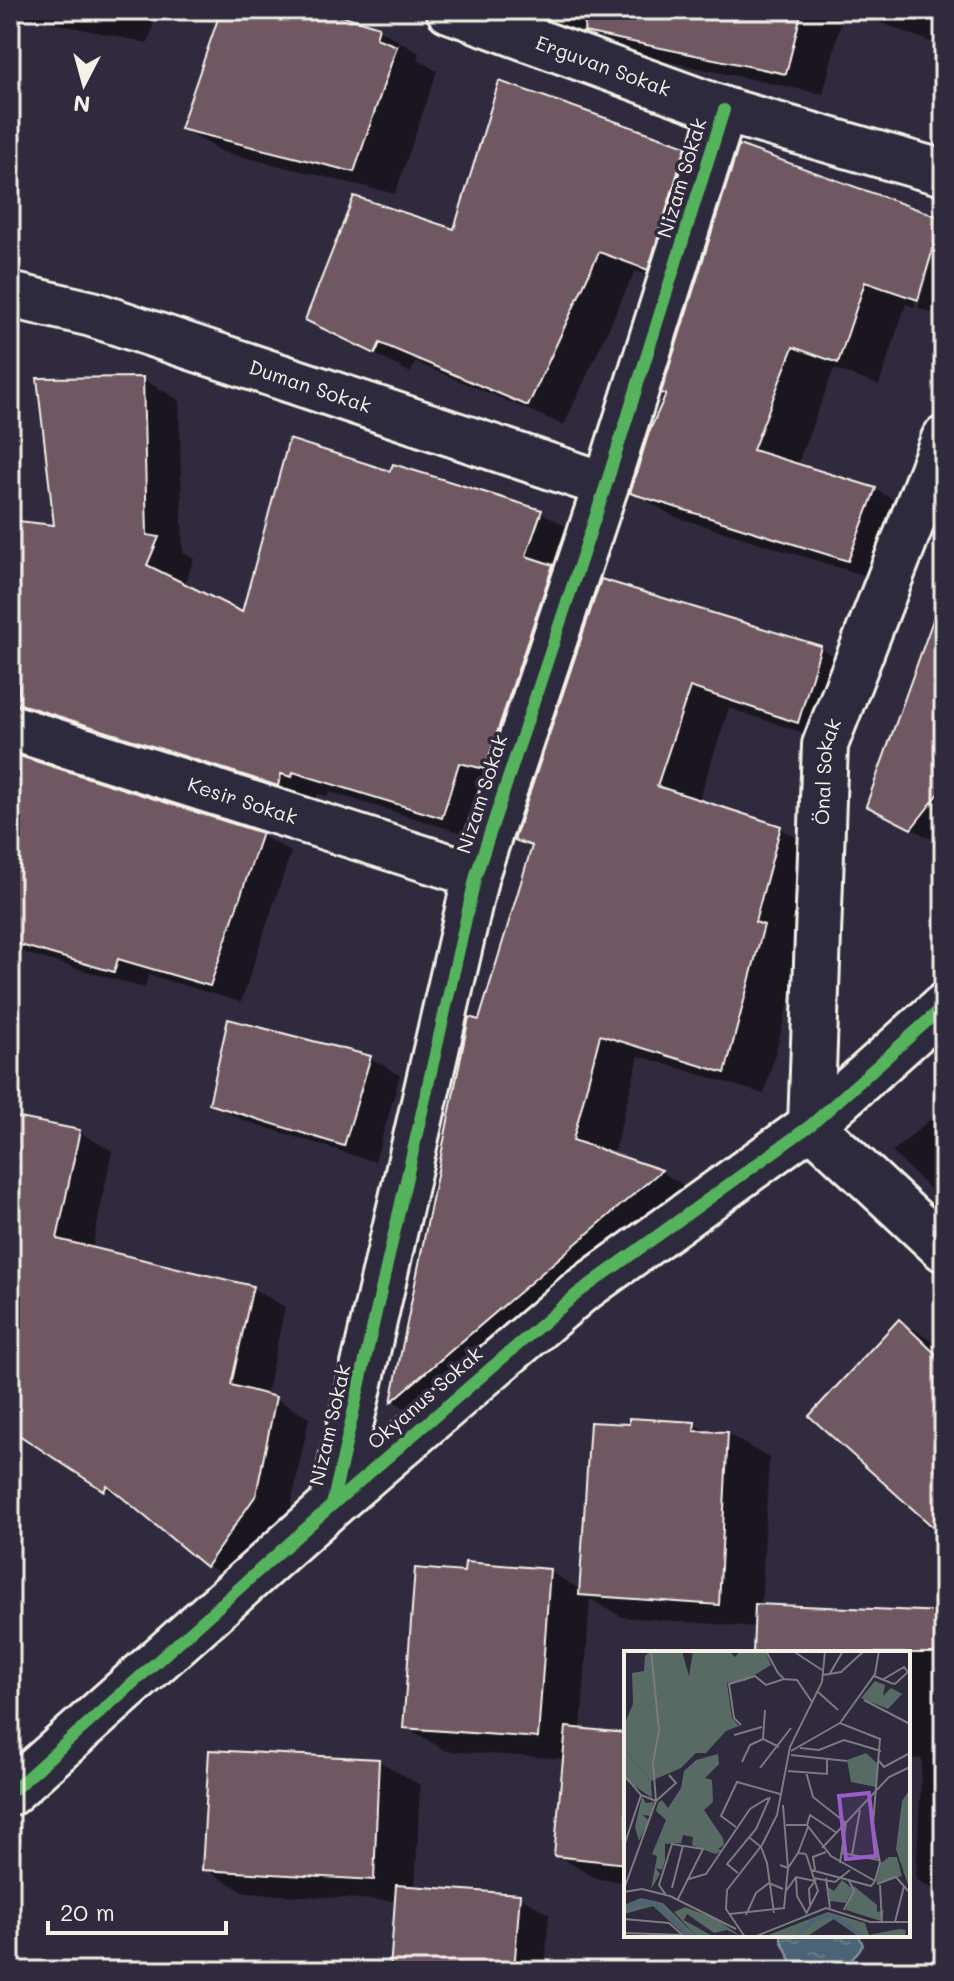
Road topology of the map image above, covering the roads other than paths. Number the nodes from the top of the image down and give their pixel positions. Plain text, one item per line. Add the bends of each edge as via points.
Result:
1 (449, 10) edge
2 (724, 110) junction
3 (944, 173) edge
4 (10, 295) edge
5 (944, 439) edge
6 (606, 485) junction
7 (10, 727) edge
8 (476, 875) junction
9 (944, 1006) edge
10 (811, 1125) junction
11 (944, 1249) edge
12 (332, 1505) junction
13 (29, 1758) edge
14 (10, 1793) edge

1 - 2 street, Erguvan Sokak
2 - 3 street, Erguvan Sokak
2 - 6 street, Nizam Sokak
4 - 6 street, Duman Sokak via 92,314
5 - 10 street, Önal Sokak via 825,745
6 - 8 street, Nizam Sokak
7 - 8 street, Kesir Sokak
8 - 12 street, Nizam Sokak
9 - 10 street, Okyanus Sokak
10 - 11 street
10 - 12 street, Okyanus Sokak via 578,1293
12 - 13 street, Okyanus Sokak
13 - 14 street, Okyanus Sokak

